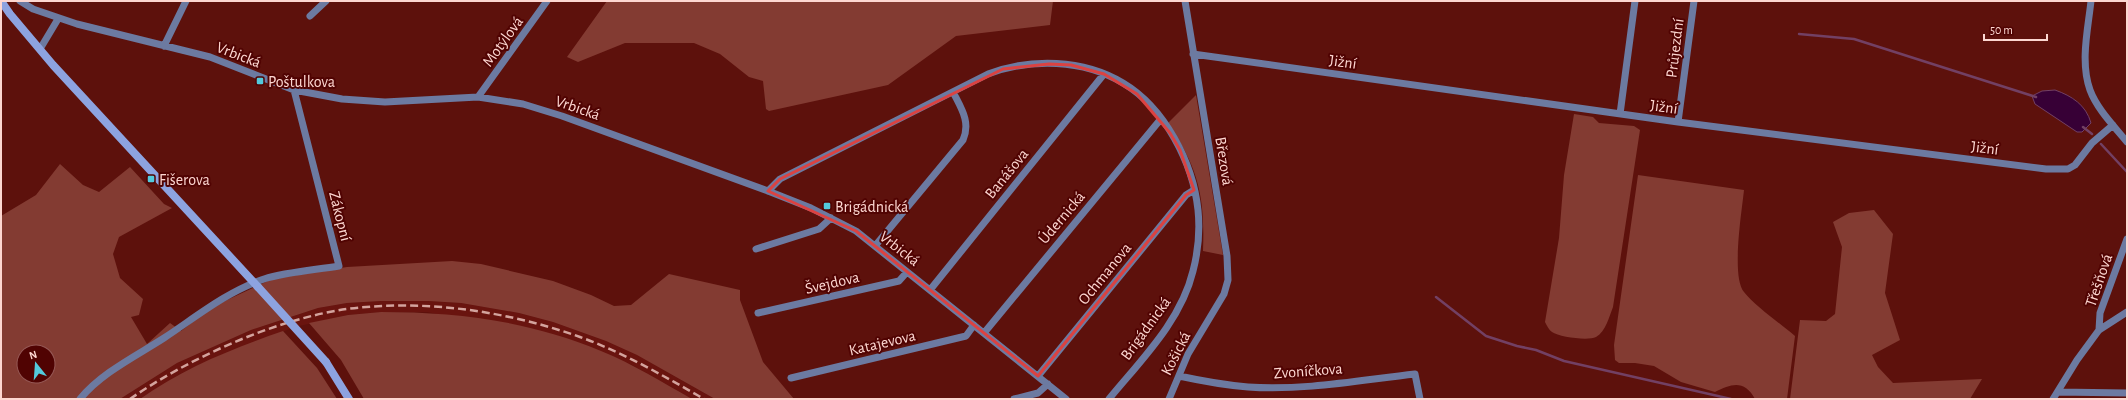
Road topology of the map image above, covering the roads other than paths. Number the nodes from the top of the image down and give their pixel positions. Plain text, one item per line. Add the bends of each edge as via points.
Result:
1 (1, 1) edge
2 (20, 1) edge
3 (186, 1) edge
4 (326, 1) edge
5 (547, 1) edge
6 (1185, 1) edge
7 (1635, 1) edge
8 (1694, 1) edge
9 (2091, 1) edge
10 (310, 16) dead end
11 (58, 18) junction
12 (164, 46) junction
13 (40, 49) junction
14 (1193, 54) junction
15 (1104, 74) junction
16 (294, 90) junction
17 (953, 92) junction
18 (478, 97) junction
19 (1620, 114) junction
20 (1160, 120) junction
21 (1678, 122) junction
22 (2113, 125) junction
23 (2127, 142) edge
24 (1194, 190) junction
25 (768, 191) junction
26 (830, 218) junction
27 (2127, 239) edge
28 (875, 246) junction
29 (756, 249) dead end
30 (908, 272) junction
31 (257, 285) junction
32 (930, 290) junction
33 (2127, 312) edge
34 (758, 313) dead end
35 (1208, 320) joint
36 (974, 325) junction
37 (2099, 330) junction
38 (984, 333) junction
39 (1038, 376) junction
40 (1179, 376) junction
41 (791, 378) dead end
42 (1048, 384) junction
43 (2058, 392) junction
44 (2127, 393) edge
45 (80, 399) edge
46 (349, 399) edge
47 (1014, 399) edge
48 (1066, 399) edge
49 (1109, 399) edge
50 (1169, 399) edge
51 (1420, 399) edge
52 (2053, 399) edge

1 - 13 street
2 - 11 street, Vrbická
3 - 12 street
4 - 10 street
5 - 18 street, Motýlová
6 - 14 street, Březová
7 - 19 street
8 - 21 street, Průjezdní
9 - 22 street via 2085,57 2086,73 2097,104
11 - 12 street, Vrbická
11 - 13 street
12 - 16 street, Vrbická via 210,57
13 - 31 street
14 - 19 street, Jižní
14 - 35 street, Březová via 1227,256 1228,280 1224,294
15 - 17 street, Brigádnická via 1071,65 1024,66 988,74
15 - 20 street, Brigádnická via 1123,83 1137,94
15 - 32 street, Banášova
16 - 18 street, Vrbická via 342,99 385,102
16 - 31 street, Zákopní via 339,266 271,277
17 - 25 street, Brigádnická via 780,179
17 - 28 street via 966,122 963,140
18 - 25 street, Vrbická via 523,104 562,116
19 - 21 street, Jižní
20 - 24 street, Brigádnická via 1180,150
20 - 38 street, Údernická
21 - 22 street, Jižní via 2046,169 2068,169 2075,165 2092,142
22 - 23 street
24 - 39 street, Ochmanova via 1186,195
24 - 49 street, Brigádnická via 1199,230 1188,288 1179,309 1164,332
25 - 26 street, Vrbická
26 - 28 street, Vrbická via 856,231
26 - 29 street via 820,229
27 - 37 street, Třešňová via 2100,313
28 - 30 street, Vrbická
30 - 32 street, Vrbická
30 - 34 street, Švejdova via 899,281
31 - 45 street via 213,304 108,374 88,389
31 - 46 street, bridge via 326,362
32 - 36 street, Vrbická
33 - 37 street
35 - 40 street, Košická via 1188,354
36 - 38 street, Vrbická
36 - 41 street, Katajevova via 966,336
37 - 43 street
38 - 39 street, Vrbická
39 - 42 street, Vrbická
40 - 50 street, Košická
40 - 51 street, Zvoníčkova via 1214,384 1279,387 1415,374
42 - 47 street via 1038,393
42 - 48 street, Vrbická
43 - 44 street
43 - 52 street

